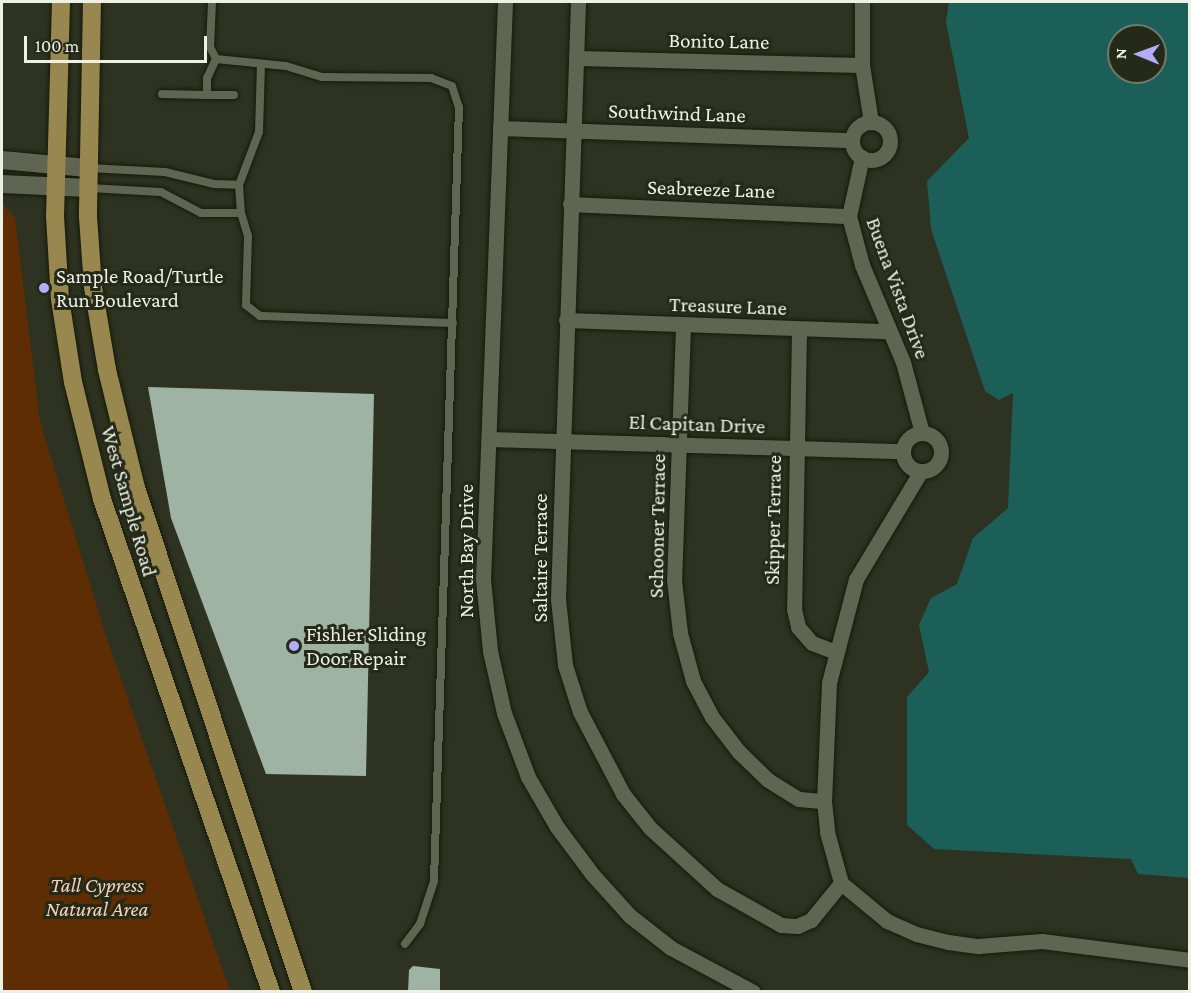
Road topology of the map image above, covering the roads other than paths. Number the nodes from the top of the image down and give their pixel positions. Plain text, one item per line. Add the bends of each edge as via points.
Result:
1 (61, 2) edge
2 (92, 2) edge
3 (212, 2) edge
4 (505, 2) edge
5 (578, 2) edge
6 (862, 2) edge
7 (576, 58) junction
8 (216, 59) junction
9 (261, 64) junction
10 (862, 65) junction
11 (162, 94) dead end
12 (207, 95) junction
13 (234, 95) dead end
14 (872, 122) junction
15 (500, 128) junction
16 (573, 130) junction
17 (852, 140) junction
18 (862, 157) junction
19 (2, 160) edge
20 (55, 164) junction
21 (87, 168) junction
22 (2, 184) edge
23 (239, 185) junction
24 (55, 186) junction
25 (88, 188) junction
26 (570, 204) junction
27 (241, 213) junction
28 (849, 216) junction
29 (566, 320) junction
30 (453, 323) junction
31 (683, 326) junction
32 (799, 330) junction
33 (888, 331) junction
34 (922, 433) junction
35 (489, 439) junction
36 (562, 440) junction
37 (679, 443) junction
38 (796, 448) junction
39 (903, 451) junction
40 (921, 471) junction
41 (836, 652) junction
42 (824, 801) junction
43 (841, 883) junction
44 (405, 944) dead end
45 (1190, 960) edge
46 (271, 992) edge
47 (303, 992) edge
48 (753, 992) edge

1 - 20 main road, West Sample Road
2 - 21 main road, West Sample Road
3 - 8 lane via 210,47
4 - 15 street, North Bay Drive
5 - 7 street, Saltaire Terrace
6 - 10 street
7 - 10 street, Bonito Lane
7 - 16 street, Saltaire Terrace
8 - 9 lane
8 - 12 lane via 207,78
9 - 23 lane via 259,132
9 - 30 lane via 286,66 322,77 431,78 452,86 459,108
10 - 14 street
11 - 12 lane
12 - 13 lane
14 - 17 street via 856,129
14 - 18 street via 887,131 888,148 880,157
15 - 16 street, Southwind Lane
15 - 35 street, North Bay Drive
16 - 17 street, Southwind Lane
16 - 26 street, Saltaire Terrace
17 - 18 street
18 - 28 street, Buena Vista Drive
19 - 20 street
20 - 21 street
20 - 24 main road, West Sample Road
21 - 23 lane via 165,172 214,184
21 - 25 main road, West Sample Road
22 - 24 street
23 - 27 lane
24 - 25 street
24 - 46 main road, West Sample Road via 60,299 73,382 102,499
25 - 27 lane via 161,192 201,213
25 - 47 main road, West Sample Road via 93,287 107,370 136,488
26 - 28 street, Seabreeze Lane
26 - 29 street, Saltaire Terrace
27 - 30 lane via 248,236 246,305 251,312 260,316
28 - 33 street, Buena Vista Drive via 862,265
29 - 31 street, Treasure Lane
29 - 36 street, Saltaire Terrace
30 - 44 lane via 434,880 420,924
31 - 32 street, Treasure Lane
31 - 37 street, Schooner Terrace
32 - 33 street, Treasure Lane
32 - 38 street, Skipper Terrace
33 - 34 street, Buena Vista Drive via 903,362
34 - 39 street via 911,436
34 - 40 street via 938,441 941,453 932,468
35 - 36 street, El Capitan Drive
35 - 48 street, North Bay Drive via 483,579 490,651 504,713 528,777 564,836 630,916 671,948
36 - 37 street, El Capitan Drive
36 - 43 street, Saltaire Terrace via 558,599 565,665 584,721 623,794 681,860 717,889 782,925 797,926 811,920
37 - 38 street, El Capitan Drive
37 - 42 street, Schooner Terrace via 674,580 680,633 693,681 712,717 739,752 768,780 799,799
38 - 39 street, El Capitan Drive
38 - 41 street, Skipper Terrace via 794,609 798,627 812,643
39 - 40 street via 906,462
40 - 41 street via 856,579
41 - 42 street via 829,682
42 - 43 street via 827,832
43 - 45 street via 887,921 915,934 948,942 978,946 1042,940

